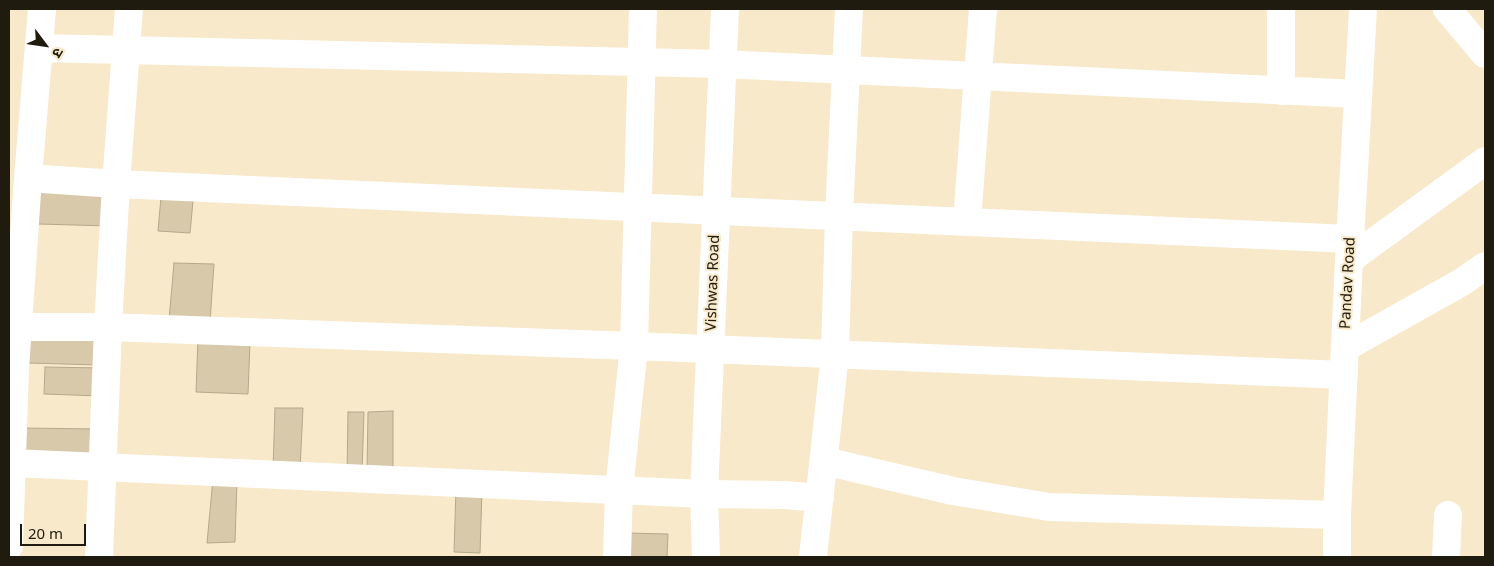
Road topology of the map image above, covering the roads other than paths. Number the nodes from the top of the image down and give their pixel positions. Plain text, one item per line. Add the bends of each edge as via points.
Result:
1 (42, 9) edge
2 (129, 9) edge
3 (643, 9) edge
4 (725, 9) edge
5 (849, 9) edge
6 (983, 9) edge
7 (1281, 9) edge
8 (1363, 9) edge
9 (1447, 9) edge
10 (39, 48) junction
11 (126, 50) junction
12 (1485, 54) edge
13 (643, 62) junction
14 (722, 64) junction
15 (847, 70) junction
16 (979, 76) junction
17 (1281, 91) junction
18 (1358, 94) junction
19 (1485, 161) edge
20 (28, 178) junction
21 (116, 184) junction
22 (638, 206) junction
23 (716, 210) junction
24 (839, 216) junction
25 (967, 221) junction
26 (1350, 249) junction
27 (1485, 266) edge
28 (18, 327) junction
29 (108, 327) junction
30 (634, 346) junction
31 (1346, 347) junction
32 (710, 349) junction
33 (835, 354) junction
34 (1344, 375) junction
35 (824, 461) junction
36 (12, 463) junction
37 (102, 466) junction
38 (619, 490) junction
39 (704, 494) junction
40 (820, 498) junction
41 (1337, 515) junction
42 (1448, 515) dead end
43 (9, 546) edge
44 (99, 557) edge
45 (618, 557) edge
46 (706, 557) edge
47 (813, 557) edge
48 (1337, 557) edge
49 (1446, 557) edge

1 - 10 street
2 - 11 street
3 - 13 street
4 - 14 street, Vishwas Road
5 - 15 street
6 - 16 street
7 - 17 street
8 - 18 street, Pandav Road
9 - 12 street
10 - 11 street
10 - 20 street
11 - 13 street
11 - 21 street
13 - 14 street
13 - 22 street
14 - 15 street
14 - 23 street, Vishwas Road
15 - 16 street
15 - 24 street
16 - 17 street
16 - 25 street
17 - 18 street
18 - 26 street, Pandav Road
19 - 26 street
20 - 21 street
20 - 28 street
21 - 22 street
21 - 29 street
22 - 23 street
22 - 30 street
23 - 24 street
23 - 32 street, Vishwas Road
24 - 25 street
24 - 33 street
25 - 26 street
26 - 31 street, Pandav Road
27 - 31 street
28 - 29 street
28 - 36 street
29 - 30 street
29 - 37 street
30 - 32 street
30 - 38 street
31 - 34 street, Pandav Road
32 - 33 street
32 - 39 street, Vishwas Road
33 - 34 street
33 - 35 street
34 - 41 street, Pandav Road
35 - 40 street
35 - 41 street via 953,492 1049,507
36 - 37 street
36 - 43 street
37 - 38 street
37 - 44 street
38 - 39 street
38 - 45 street
39 - 40 street
39 - 46 street, Vishwas Road
40 - 47 street
41 - 48 street, Pandav Road
42 - 49 street

